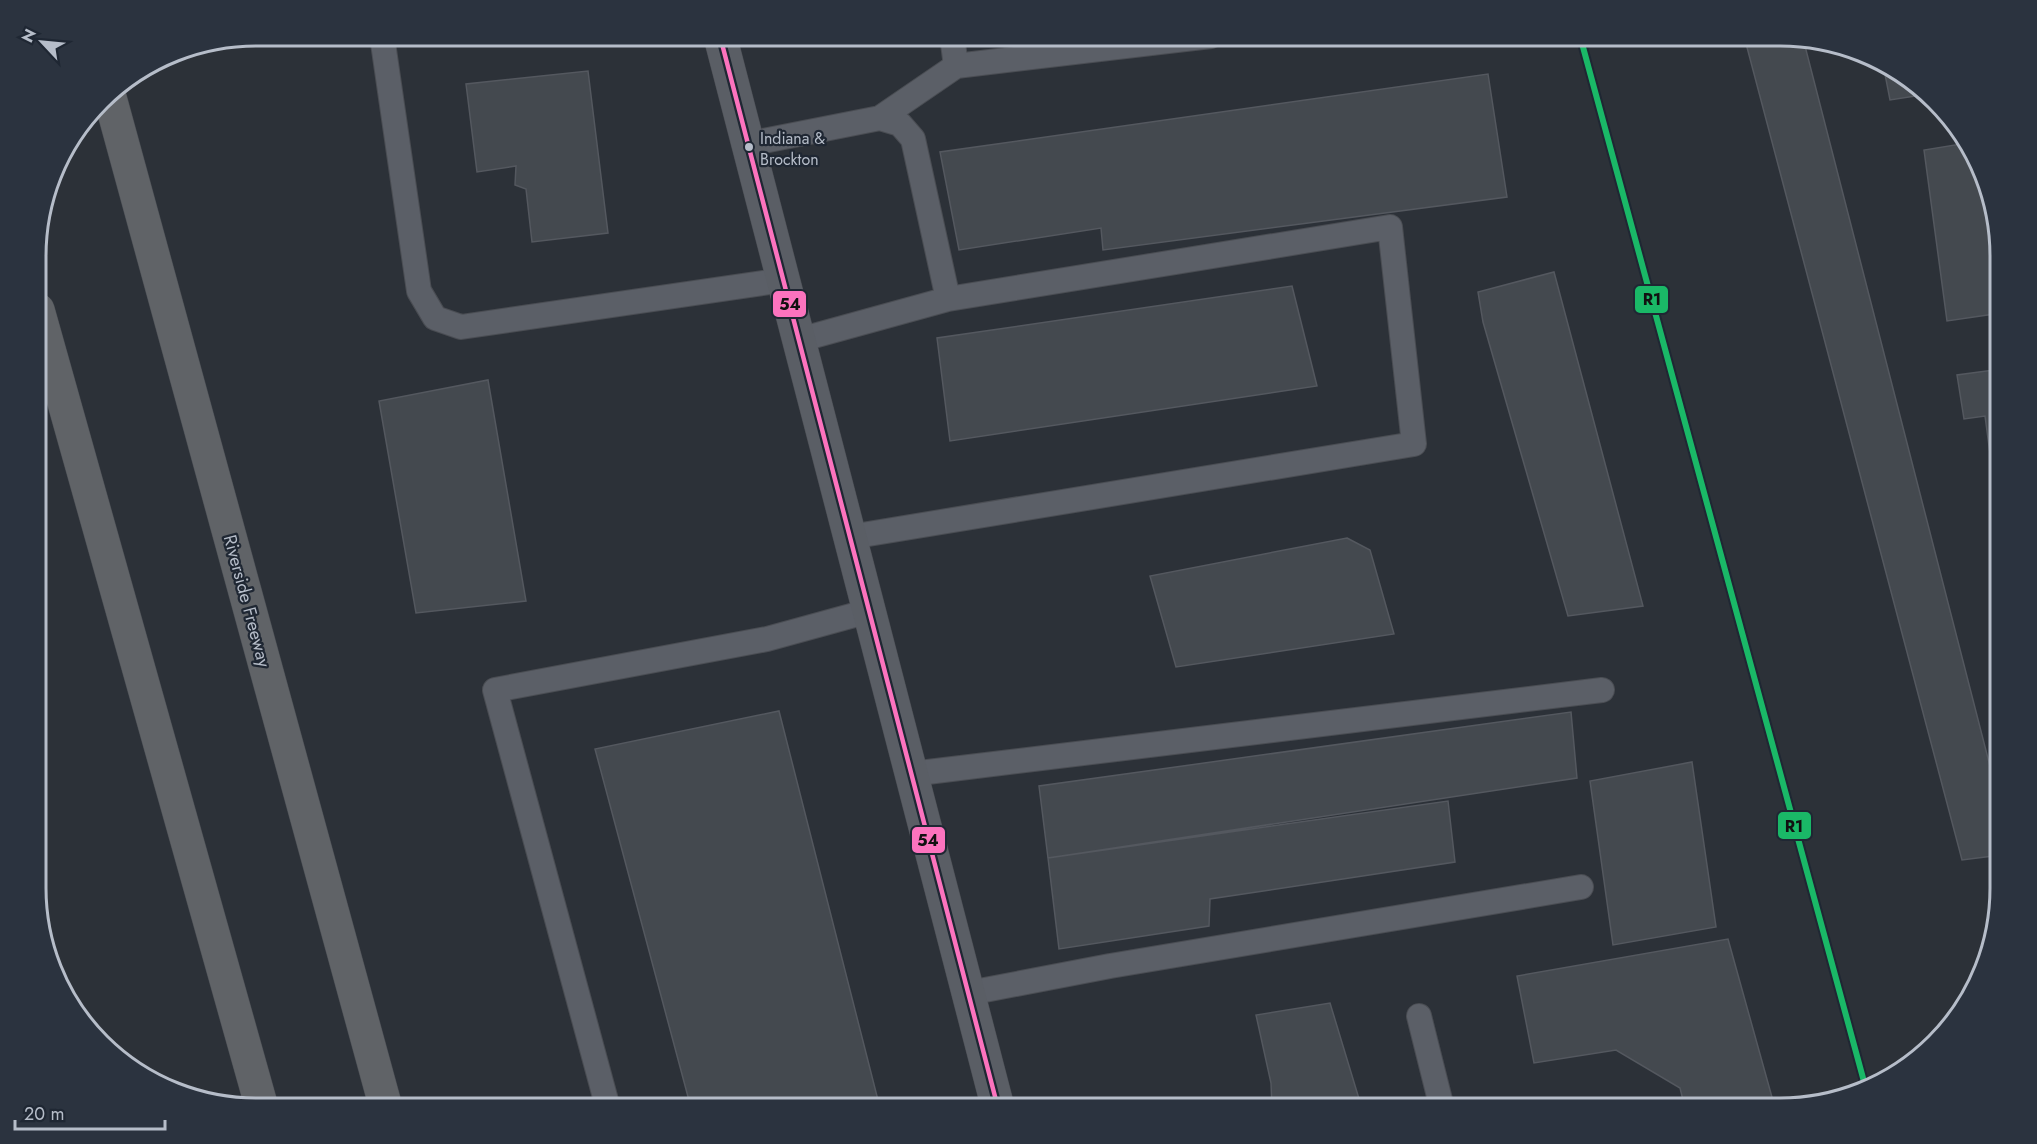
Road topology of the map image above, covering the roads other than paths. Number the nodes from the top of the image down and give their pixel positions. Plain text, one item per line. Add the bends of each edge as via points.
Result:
1 (1122, 46) edge
2 (384, 47) edge
3 (723, 47) edge
4 (953, 47) edge
5 (956, 66) junction
6 (112, 105) edge
7 (880, 118) junction
8 (748, 144) junction
9 (783, 280) junction
10 (948, 299) junction
11 (46, 338) edge
12 (799, 339) junction
13 (850, 537) junction
14 (869, 611) junction
15 (1602, 690) dead end
16 (911, 774) junction
17 (1581, 887) dead end
18 (969, 993) junction
19 (1419, 1016) dead end
20 (1439, 1097) edge
21 (259, 1098) edge
22 (383, 1098) edge
23 (605, 1098) edge
24 (995, 1098) edge

1 - 5 lane
2 - 9 lane via 419,291 435,318 461,327
3 - 8 main road
4 - 5 lane
5 - 7 lane
6 - 22 highway, Riverside Freeway
7 - 8 lane
7 - 10 lane via 900,124 913,139
8 - 9 main road
9 - 12 main road
10 - 12 lane
10 - 13 lane via 1390,227 1414,444
11 - 21 highway
12 - 13 main road
13 - 14 main road
14 - 16 main road
14 - 23 lane via 767,639 495,690
15 - 16 lane
16 - 18 main road
17 - 18 lane
18 - 24 main road
19 - 20 lane

